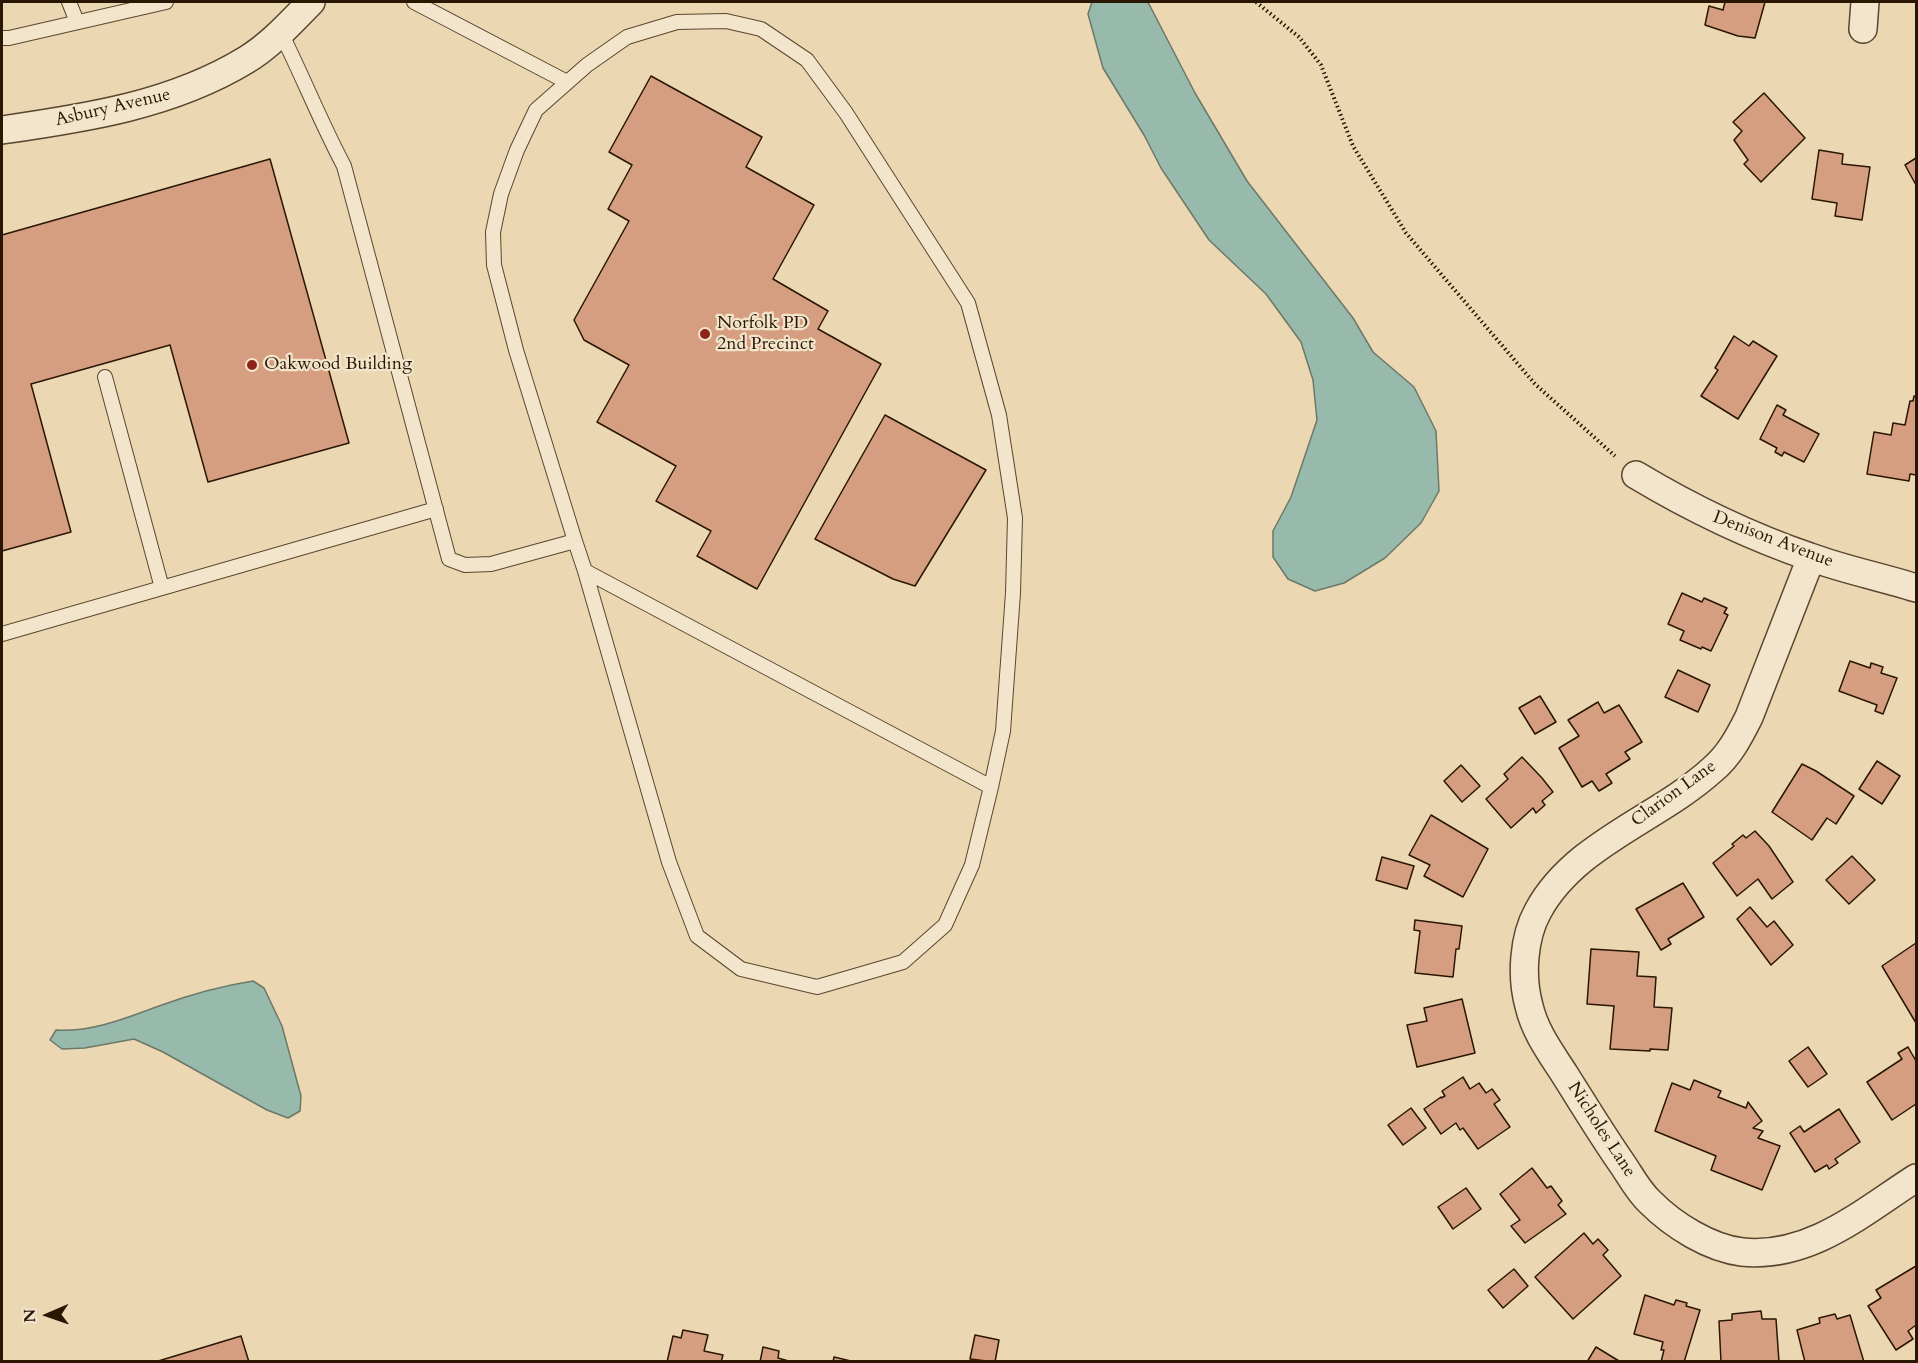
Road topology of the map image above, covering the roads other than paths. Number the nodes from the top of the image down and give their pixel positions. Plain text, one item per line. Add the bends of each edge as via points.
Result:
1 (69, 2) edge
2 (166, 2) edge
3 (311, 2) edge
4 (414, 2) edge
5 (1865, 2) edge
6 (77, 22) junction
7 (1863, 29) dead end
8 (281, 33) junction
9 (2, 38) edge
10 (567, 82) junction
11 (2, 130) edge
12 (105, 377) dead end
13 (1636, 475) road end
14 (436, 509) junction
15 (575, 541) junction
16 (1811, 558) junction
17 (585, 570) junction
18 (162, 588) junction
19 (1917, 588) edge
20 (2, 634) edge
21 (991, 787) junction
22 (1528, 937) joint
23 (1917, 1178) edge

1 - 6 lane
2 - 6 lane
3 - 8 street, Asbury Avenue
4 - 10 lane
5 - 7 street
6 - 9 lane
8 - 11 street, Asbury Avenue via 248,59 202,84 150,103
8 - 14 lane via 344,166
10 - 15 lane via 536,110 501,194 493,232 494,265 513,339
10 - 21 lane via 627,37 676,22 726,21 761,29 807,60 852,122 968,303 999,415 1015,518 1003,731
12 - 18 lane
13 - 16 street, Denison Avenue via 1716,519
14 - 15 lane via 449,559 465,565 491,564
14 - 18 lane
15 - 17 lane
16 - 19 street, Denison Avenue
16 - 22 street, Clarion Lane via 1736,743 1713,770 1664,807 1596,848 1561,879 1537,912
17 - 21 lane
17 - 21 lane via 669,862 697,936 741,969 817,987 903,962 945,925 972,865
18 - 20 lane
22 - 23 street, Nicholes Lane via 1524,971 1528,1005 1537,1031 1648,1201 1675,1224 1706,1241 1740,1252 1796,1248 1829,1235

